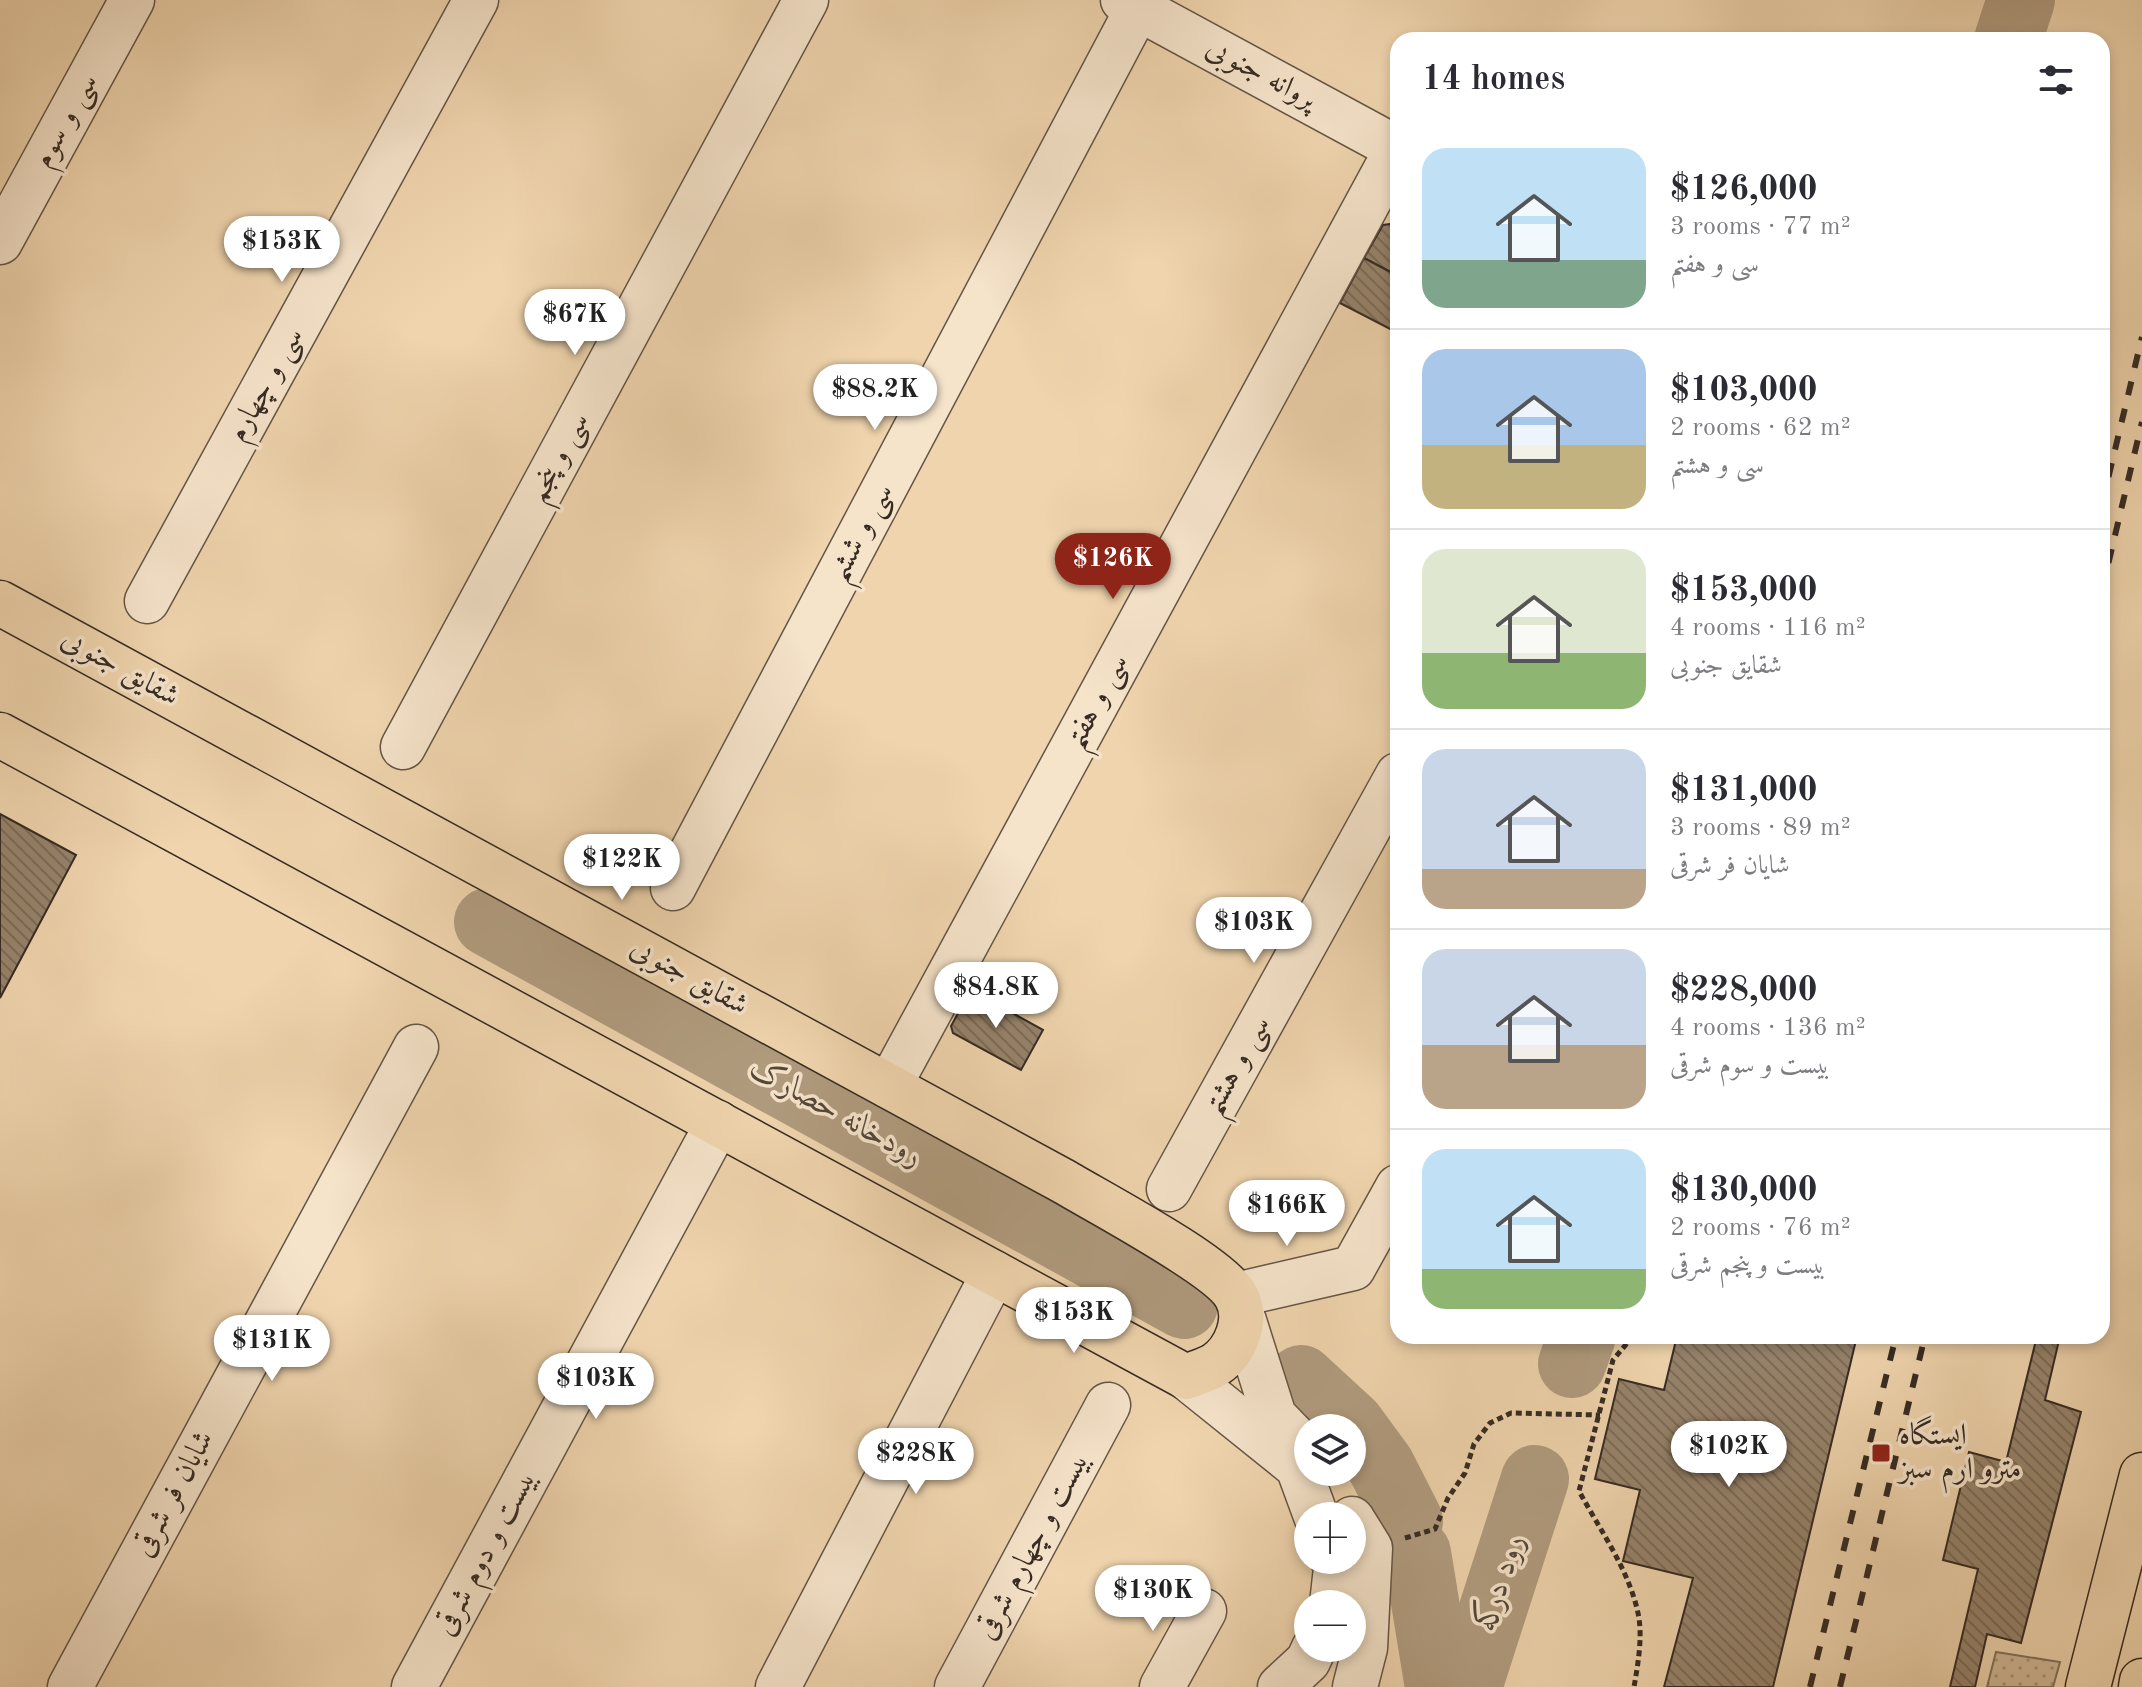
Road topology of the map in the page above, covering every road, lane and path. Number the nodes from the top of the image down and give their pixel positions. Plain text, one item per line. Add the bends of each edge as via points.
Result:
1 (132, 0) edge
2 (476, 0) edge
3 (806, 0) edge
4 (1131, 4) edge
5 (1390, 145) edge
6 (1390, 164) edge
7 (0, 242) edge
8 (147, 601) dead end
9 (0, 603) edge
10 (0, 735) edge
11 (403, 747) dead end
12 (1390, 789) edge
13 (673, 888) dead end
14 (416, 1047) dead end
15 (889, 1086) junction
16 (718, 1123) junction
17 (1169, 1189) dead end
18 (1390, 1201) edge
19 (994, 1273) junction
20 (1228, 1293) junction
21 (1626, 1344) edge
22 (1186, 1377) junction
23 (1108, 1405) dead end
24 (1600, 1415) junction
25 (1294, 1436) edge
26 (2142, 1475) edge
27 (1311, 1502) edge
28 (1435, 1529) dead end
29 (1366, 1541) edge
30 (1204, 1611) dead end
31 (1307, 1662) edge
32 (2142, 1681) edge
33 (70, 1687) edge
34 (414, 1687) edge
35 (778, 1687) edge
36 (957, 1687) edge
37 (1162, 1687) edge
38 (1280, 1687) edge
39 (1355, 1687) edge
40 (1634, 1687) edge
41 (2088, 1687) edge
42 (2141, 1687) edge

1 - 7 street, سی و سوم
2 - 8 street, سی و چهارم
3 - 11 street, سی و پنجم
4 - 5 street, پروانه جنوبی
4 - 13 street, سی و ششم
6 - 15 street, سی و هفتم
9 - 15 main road, شقایق جنوبی
10 - 16 main road
12 - 17 street, سی و هشتم
14 - 33 street, شایان فر شرقی
15 - 20 main road, شقایق جنوبی via 1063,1181
16 - 19 main road
16 - 34 street, بیست و دوم شرقی
18 - 20 street via 1353,1268
19 - 22 main road
19 - 35 street
20 - 22 main road via 1237,1341 1216,1365
20 - 25 street via 1274,1416
21 - 24 path via 1613,1360
22 - 27 street via 1298,1467
23 - 36 street, بیست و چهارم شرقی
24 - 28 path via 1511,1413 1490,1423 1474,1444
24 - 40 path via 1579,1491 1628,1583 1639,1615
26 - 41 main road
29 - 39 street via 1370,1548 1365,1648
30 - 37 street
31 - 38 street
32 - 42 main road

